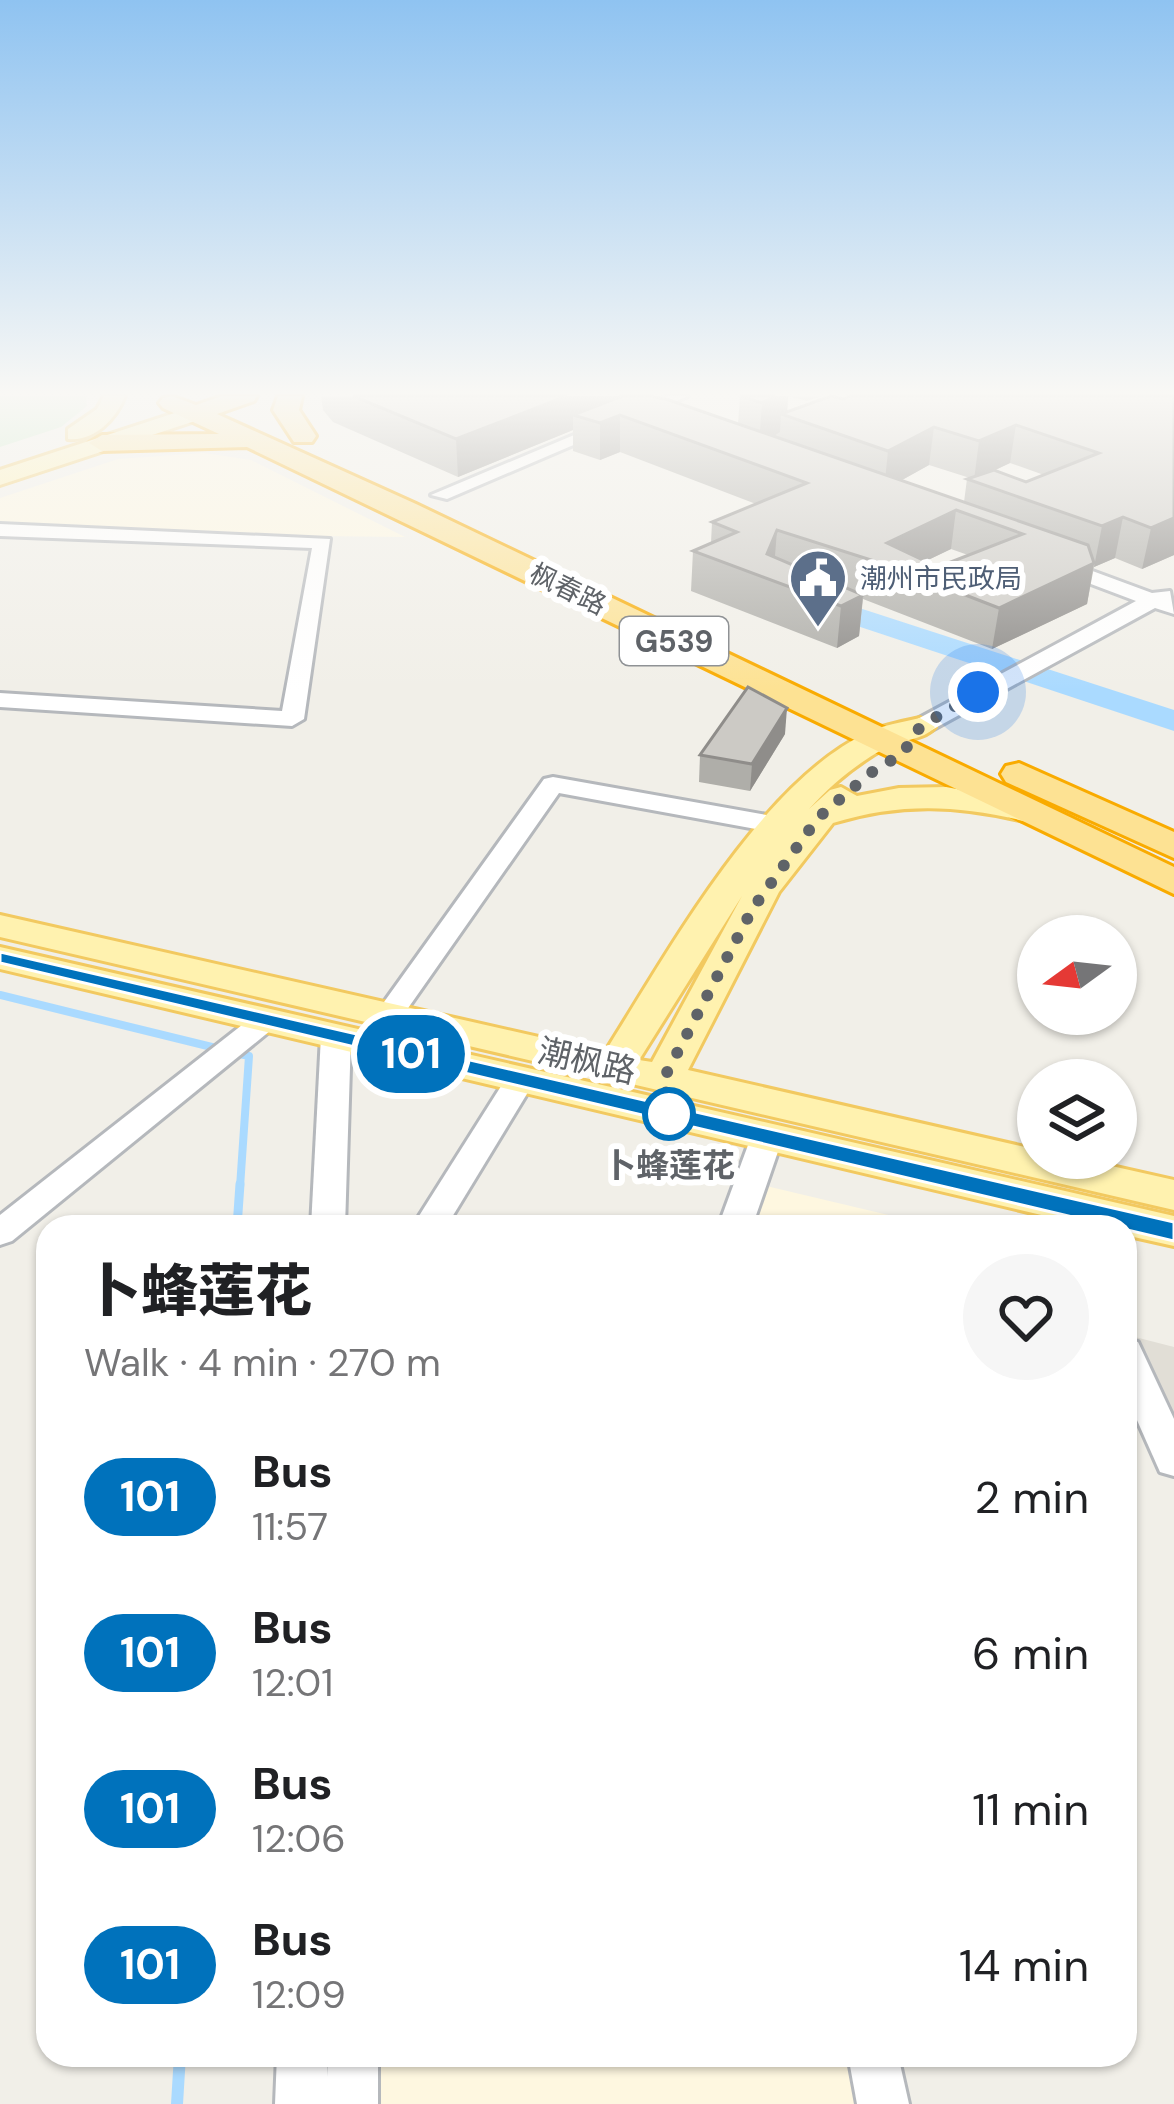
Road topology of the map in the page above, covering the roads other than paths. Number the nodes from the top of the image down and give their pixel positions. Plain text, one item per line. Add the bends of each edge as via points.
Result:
1 (369, 494) edge
2 (440, 495) edge
3 (0, 530) edge
4 (1027, 554) edge
5 (1167, 599) edge
6 (0, 700) edge
7 (900, 740) junction
8 (1028, 812) junction
9 (818, 818) junction
10 (778, 825) junction
11 (1174, 846) edge
12 (1174, 882) edge
13 (0, 926) edge
14 (0, 958) edge
15 (389, 1016) junction
16 (336, 1036) junction
17 (240, 1040) junction
18 (615, 1067) junction
19 (664, 1078) junction
20 (521, 1079) junction
21 (767, 1137) junction
22 (1174, 1196) edge
23 (329, 1215) edge
24 (436, 1215) edge
25 (739, 1215) edge
26 (1077, 1215) edge
27 (1137, 1226) edge
28 (1174, 1232) edge
29 (0, 1233) edge
30 (1137, 1379) edge
31 (1174, 1461) edge
32 (302, 2067) edge
33 (353, 2067) edge
34 (875, 2067) edge
35 (301, 2104) edge
36 (352, 2104) edge
37 (883, 2104) edge

1 - 7 highway, 枫春路 / G539
2 - 7 highway, 枫春路 / G539
3 - 6 street via 323,543 292,719
4 - 5 street
5 - 7 street via 978,692
7 - 8 highway, 枫春路 / G539
7 - 9 main road
7 - 10 main road via 843,760
7 - 11 highway, 枫春路 / G539
8 - 9 main road via 961,795 902,794
8 - 12 highway, 枫春路 / G539
9 - 19 main road via 753,908
10 - 15 street via 553,784
10 - 18 main road
13 - 15 main road, 潮枫路
14 - 17 main road, 潮枫路
15 - 18 main road, 潮枫路
16 - 17 main road, 潮枫路
16 - 20 main road, 潮枫路
16 - 23 street
17 - 29 street
18 - 19 main road, 潮枫路
19 - 22 main road, 潮枫路
20 - 21 main road, 潮枫路
20 - 24 street
21 - 25 street
21 - 26 main road, 潮枫路
27 - 28 main road, 潮枫路
30 - 31 street
32 - 35 street
33 - 36 street
34 - 37 street

